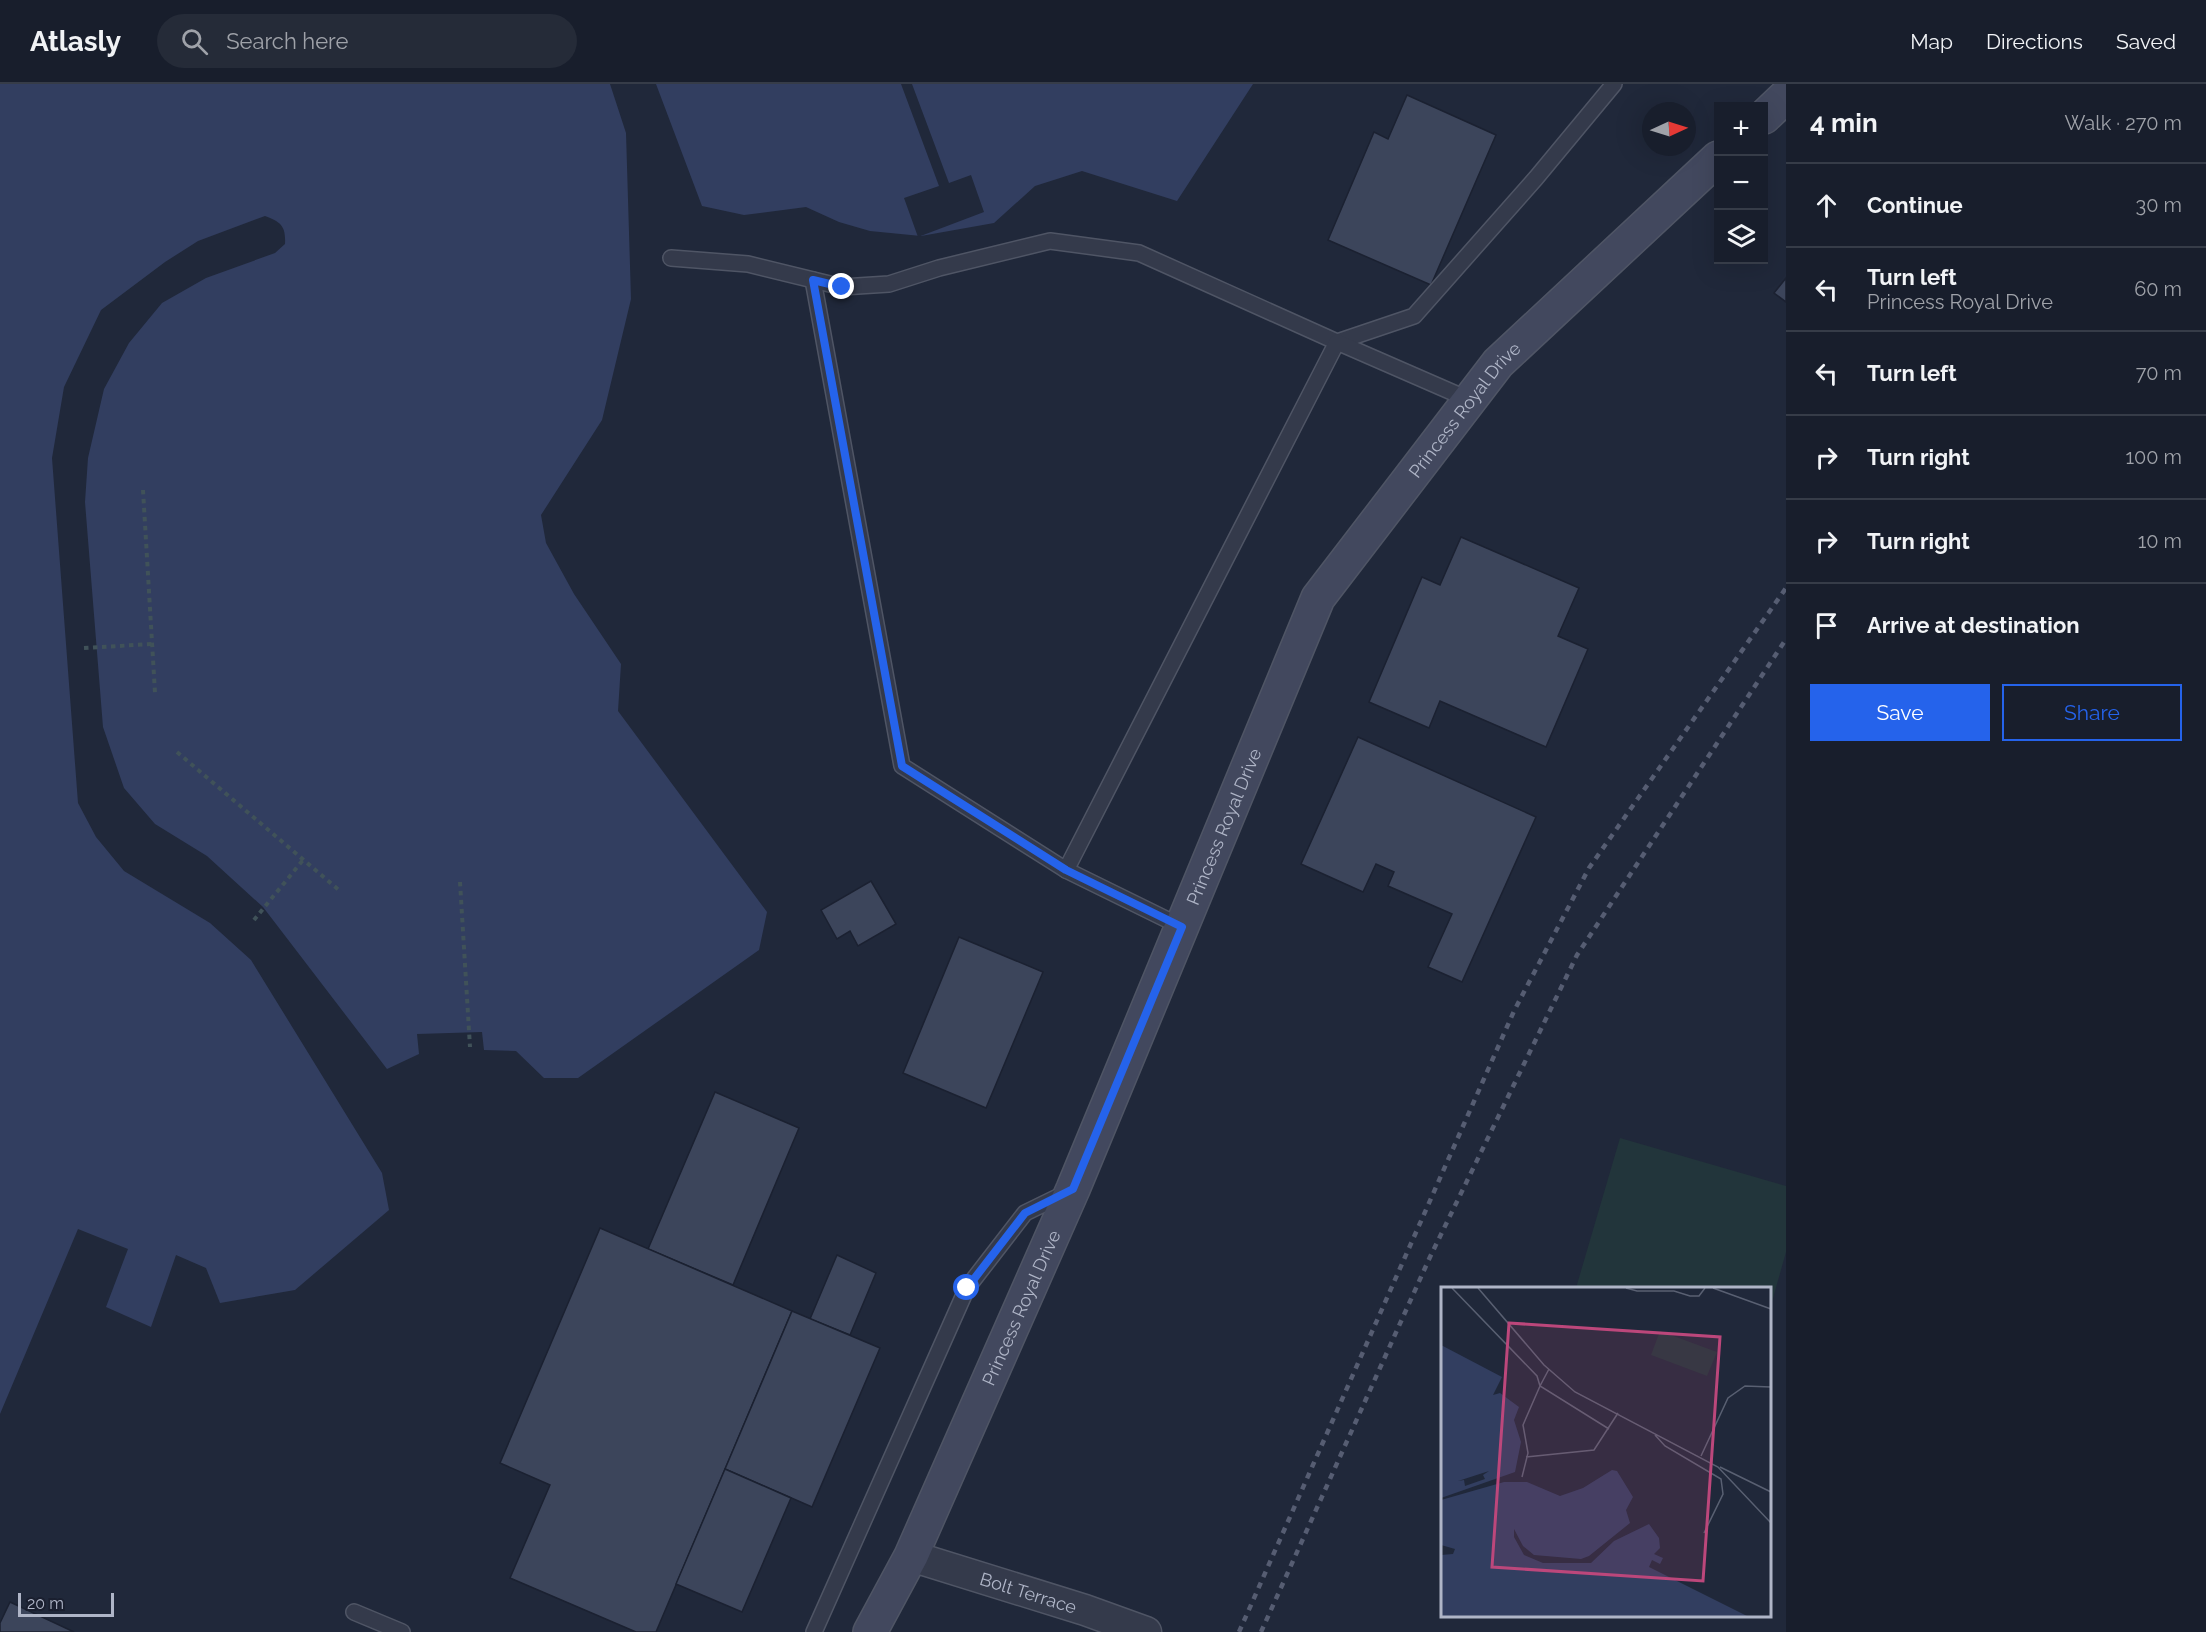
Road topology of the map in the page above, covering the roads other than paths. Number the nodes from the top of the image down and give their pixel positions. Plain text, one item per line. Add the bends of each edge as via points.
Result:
1 (1614, 84) edge
2 (1786, 96) edge
3 (1768, 113) edge
4 (1714, 163) edge
5 (671, 258) dead end
6 (813, 280) junction
7 (1337, 342) junction
8 (1470, 400) junction
9 (1066, 870) junction
10 (1182, 927) junction
11 (1073, 1189) junction
12 (911, 1556) junction
13 (354, 1612) dead end
14 (402, 1632) edge
15 (814, 1632) edge
16 (870, 1632) edge
17 (1146, 1632) edge

1 - 7 lane via 1414,316
2 - 3 main road
4 - 8 main road, Princess Royal Drive via 1498,363
5 - 6 lane via 748,264
6 - 7 lane via 842,287 889,284 1050,241 1139,253
6 - 9 lane via 902,766
7 - 8 lane
7 - 9 lane
8 - 10 main road, Princess Royal Drive via 1318,598
9 - 10 lane
10 - 11 main road, Princess Royal Drive
11 - 12 main road, Princess Royal Drive
11 - 15 lane via 1025,1213 967,1288
12 - 16 main road, Princess Royal Drive
12 - 17 street, Bolt Terrace
13 - 14 lane

